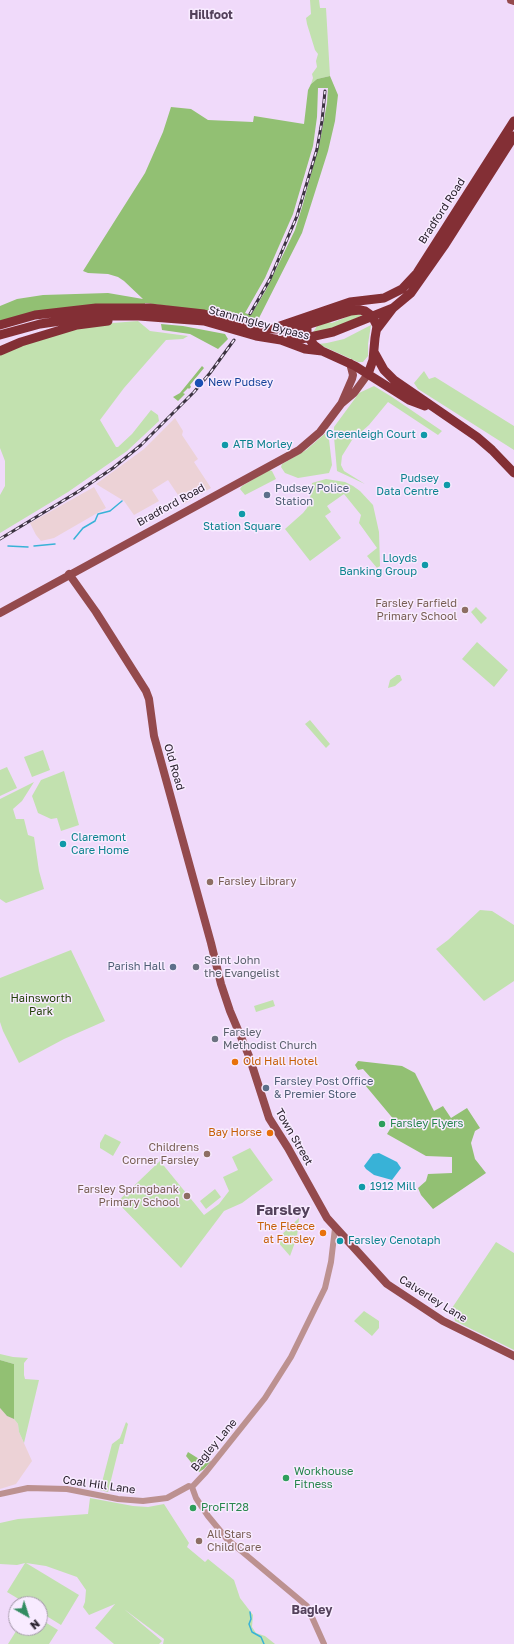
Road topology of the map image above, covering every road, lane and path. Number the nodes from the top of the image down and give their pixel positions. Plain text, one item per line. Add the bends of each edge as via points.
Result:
1 (511, 0) edge
2 (514, 1) edge
3 (514, 121) edge
4 (514, 136) edge
5 (393, 308) junction
6 (318, 313) junction
7 (372, 316) junction
8 (168, 318) junction
9 (0, 325) edge
10 (308, 325) junction
11 (271, 329) junction
12 (377, 329) junction
13 (0, 335) edge
14 (308, 338) junction
15 (281, 340) junction
16 (0, 351) edge
17 (322, 351) junction
18 (374, 352) junction
19 (354, 365) junction
20 (368, 374) junction
21 (341, 404) junction
22 (434, 409) junction
23 (514, 473) edge
24 (70, 574) junction
25 (0, 612) edge
26 (220, 984) joint
27 (335, 1228) junction
28 (514, 1356) edge
29 (192, 1487) junction
30 (0, 1494) edge
31 (324, 1644) edge

1 - 2 main road
3 - 6 highway, Bradford Road via 410,282 394,295 376,300 350,302
4 - 5 highway, Bradford Road via 418,285
5 - 7 highway
5 - 12 highway
6 - 10 highway via 312,317
6 - 11 highway, Bradford Road
7 - 10 highway, Stanningley Bypass via 365,311 356,310
7 - 12 highway
7 - 14 highway via 333,332
8 - 13 highway, Stanningley Bypass via 94,316 40,324
8 - 15 highway, Stanningley Bypass via 204,321 256,336
8 - 16 highway via 121,319 76,325
9 - 11 highway, Stanningley Bypass via 35,315 96,308 148,308 204,314 248,326
10 - 11 highway, Stanningley Bypass via 294,329
10 - 14 highway
12 - 18 highway
14 - 15 highway
14 - 17 highway
15 - 17 highway, Stanningley Bypass via 305,349
17 - 19 highway
18 - 19 highway via 366,364
18 - 20 highway via 372,367
18 - 22 highway via 388,375
19 - 20 highway
19 - 21 main road, Bradford Road via 352,379
20 - 21 main road, Bradford Road via 354,393
20 - 22 highway via 409,400
21 - 24 main road, Bradford Road via 320,432 299,450
22 - 23 highway via 492,450
24 - 25 main road, Bradford Road
24 - 26 main road, Old Road via 146,690 154,736
26 - 27 main road, Town Street via 249,1056 269,1118
27 - 28 main road, Calverley Lane via 388,1284 406,1297 443,1321
27 - 29 street, Bagley Lane via 325,1288 291,1357 265,1398
29 - 30 street, Coal Hill Lane via 189,1486 167,1498 143,1501 67,1489 28,1488
29 - 31 street, Bagley Lane via 208,1516 227,1539 307,1606

